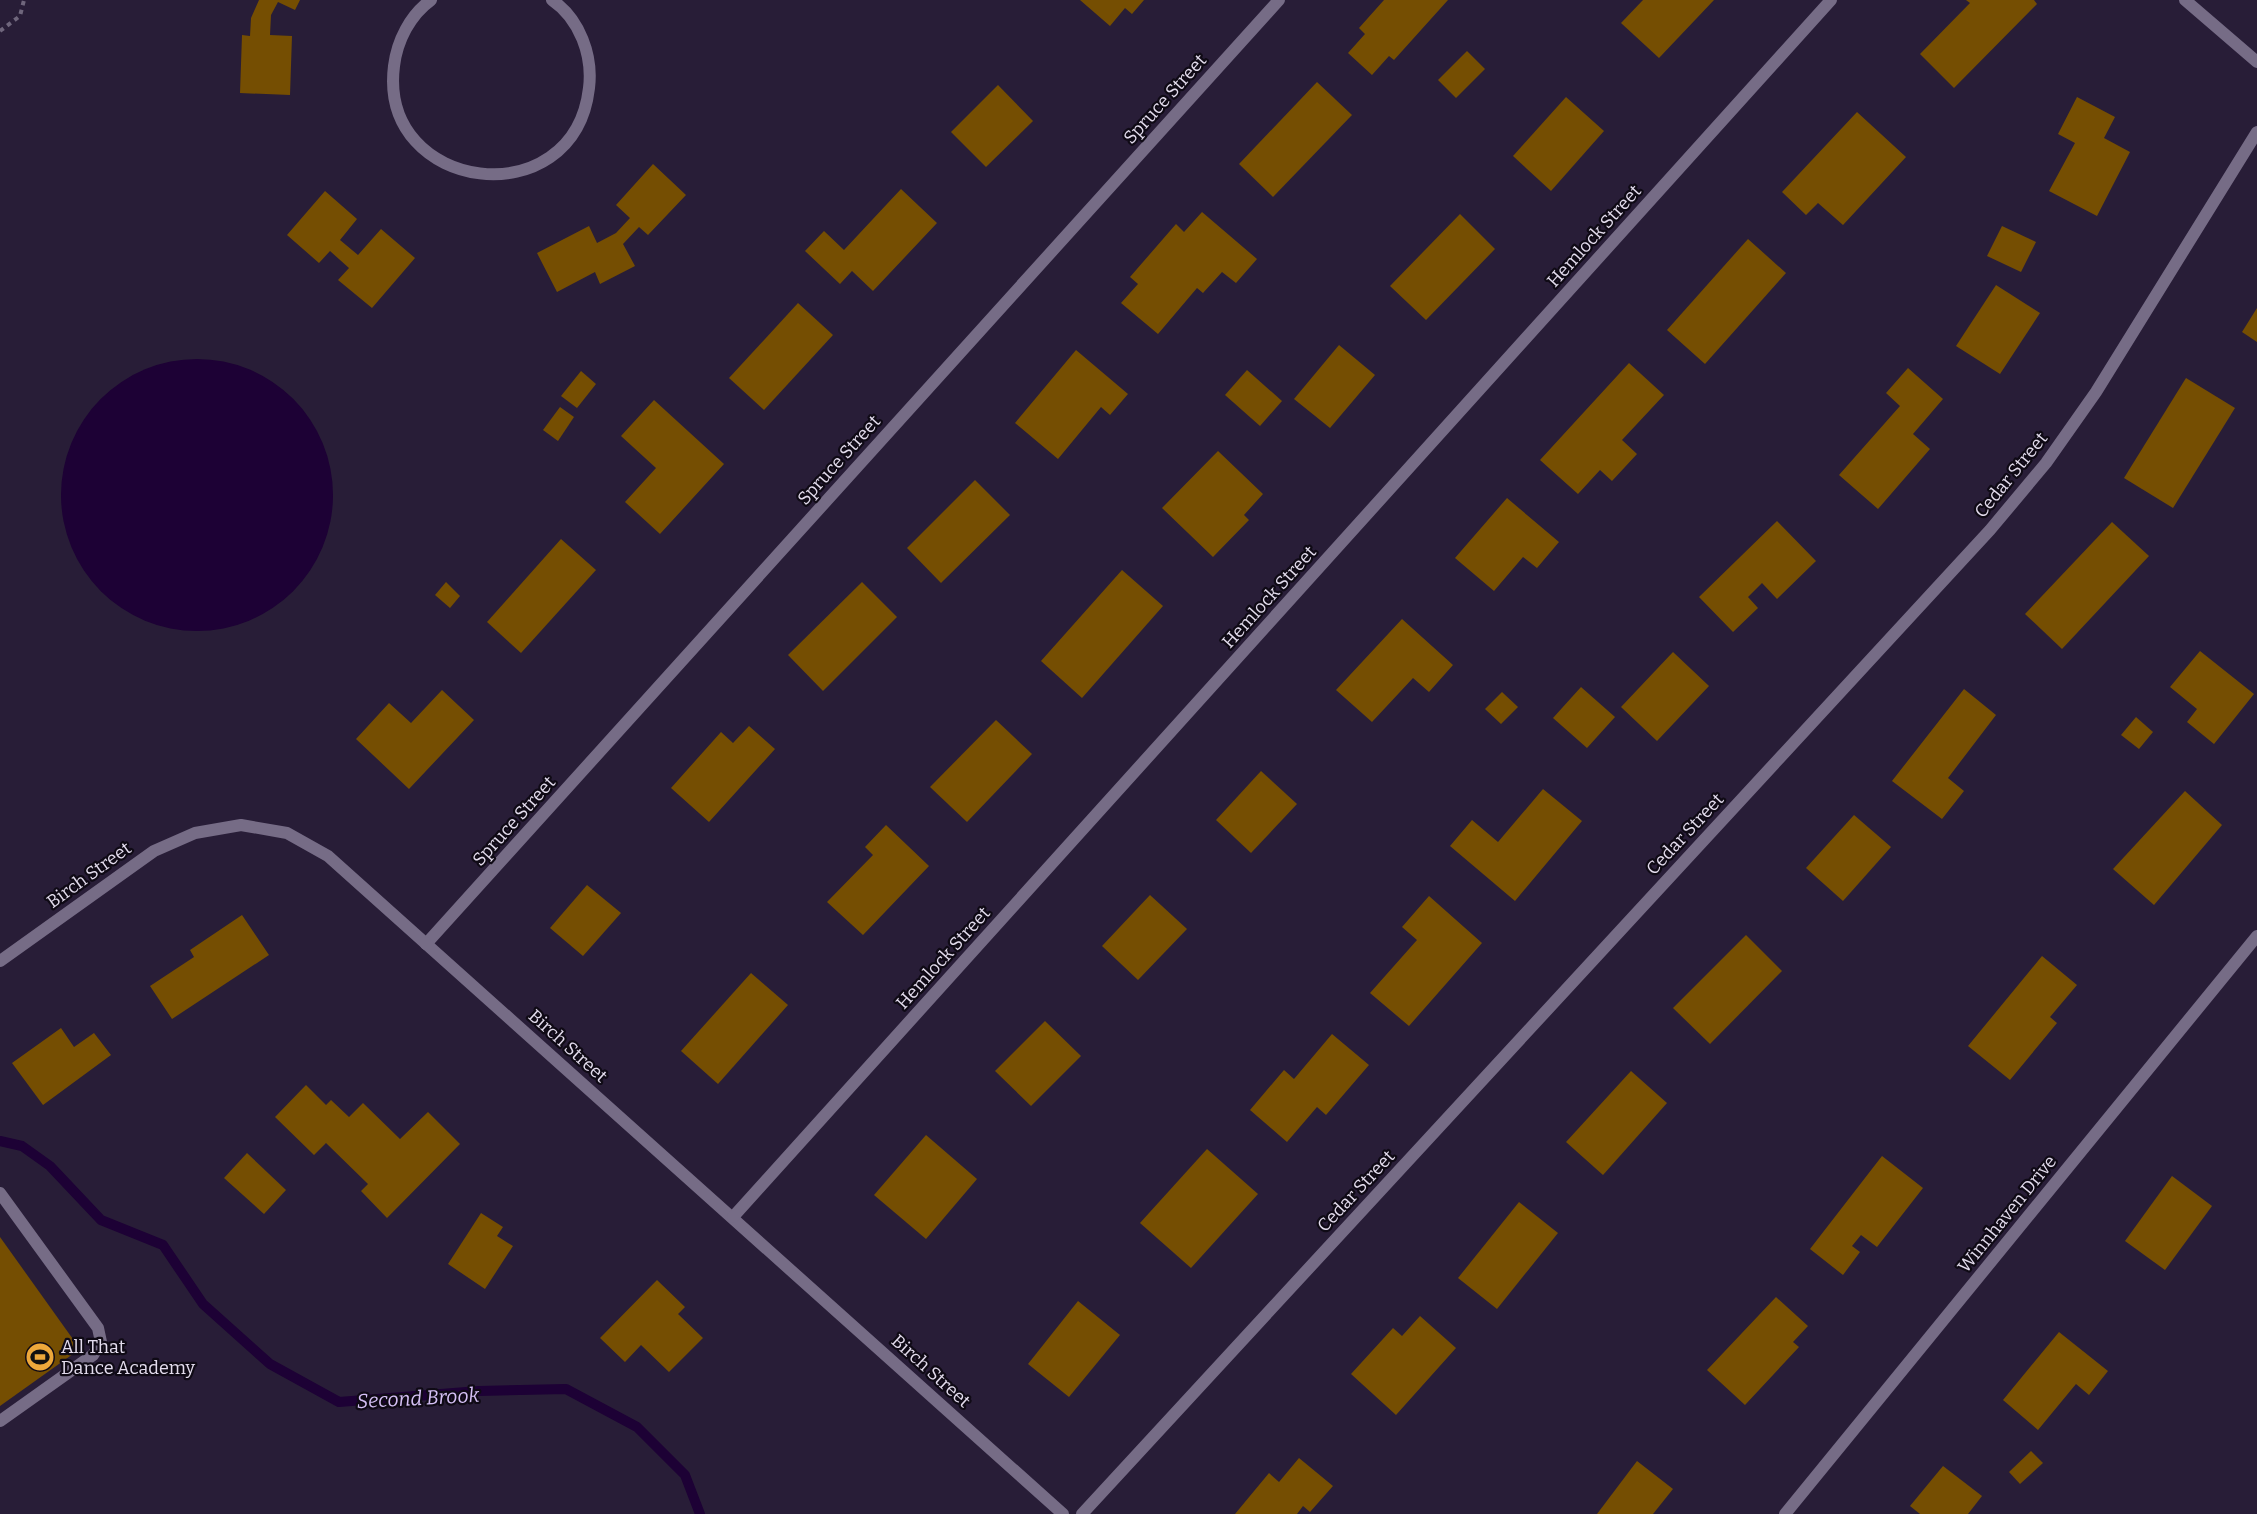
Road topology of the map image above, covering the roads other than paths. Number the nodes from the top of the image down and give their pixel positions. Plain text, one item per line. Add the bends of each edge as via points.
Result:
1 (431, 0) edge
2 (1279, 0) edge
3 (1831, 0) edge
4 (2185, 0) edge
5 (556, 1) edge
6 (2257, 62) edge
7 (2257, 132) edge
8 (2257, 936) edge
9 (426, 944) junction
10 (0, 961) edge
11 (0, 1193) edge
12 (733, 1217) junction
13 (0, 1421) edge
14 (1063, 1514) edge
15 (1082, 1514) edge
16 (1785, 1514) edge

1 - 5 street via 412,19 395,55 393,86 400,115 410,133 439,161 479,175 500,176 540,163 557,151 582,117 591,76 588,56 571,18
2 - 9 street, Spruce Street
3 - 12 street, Hemlock Street
4 - 6 street
7 - 15 street, Cedar Street via 2096,392 2046,463 1990,530
8 - 16 street, Winnhaven Drive
9 - 10 street, Birch Street via 328,856 287,833 241,825 195,833 154,851
9 - 12 street, Birch Street
11 - 13 street via 98,1328 100,1342 93,1355
12 - 14 street, Birch Street

